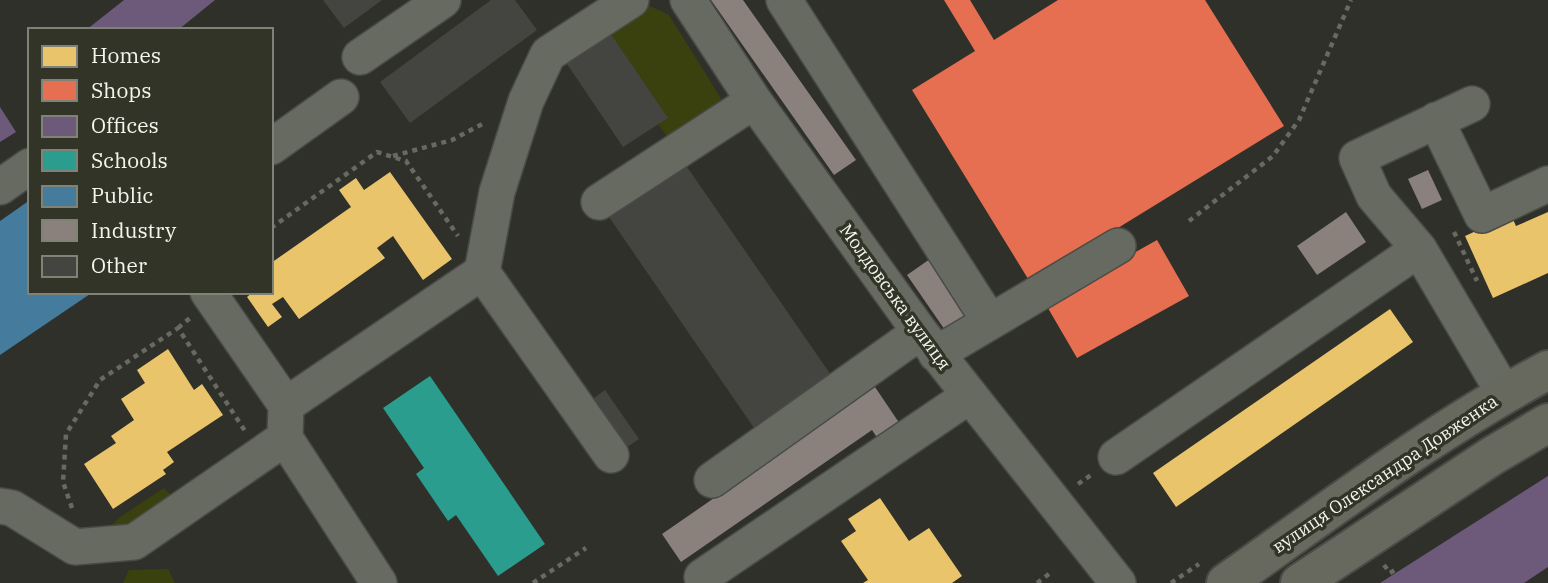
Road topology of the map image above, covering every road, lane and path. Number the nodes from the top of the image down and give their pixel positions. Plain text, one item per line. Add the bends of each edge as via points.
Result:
1 (443, 0) edge
2 (631, 0) edge
3 (688, 0) edge
4 (784, 0) edge
5 (1351, 0) edge
6 (360, 57) dead end
7 (341, 97) dead end
8 (754, 100) junction
9 (526, 101) junction
10 (1472, 104) dead end
11 (1436, 121) junction
12 (273, 146) edge
13 (392, 156) junction
14 (28, 167) edge
15 (1548, 184) edge
16 (0, 187) edge
17 (599, 202) dead end
18 (1482, 215) junction
19 (1189, 221) dead end
20 (273, 227) edge
21 (1118, 246) dead end
22 (1419, 249) junction
23 (482, 272) junction
24 (1481, 291) dead end
25 (209, 294) edge
26 (990, 322) junction
27 (928, 343) junction
28 (1548, 370) edge
29 (1504, 393) junction
30 (969, 396) junction
31 (286, 421) junction
32 (1548, 423) edge
33 (234, 438) dead end
34 (611, 455) dead end
35 (1116, 457) dead end
36 (712, 480) dead end
37 (0, 506) edge
38 (75, 547) junction
39 (586, 548) dead end
40 (1384, 565) dead end
41 (1394, 571) dead end
42 (1049, 574) dead end
43 (702, 577) dead end
44 (379, 583) edge
45 (533, 583) edge
46 (1037, 583) edge
47 (1118, 583) edge
48 (1226, 583) edge
49 (1300, 583) edge

1 - 6 street
2 - 9 street via 548,54
3 - 8 street, Молдовська вулиця
4 - 26 street
5 - 19 path via 1299,120 1273,156
7 - 12 street
8 - 17 street
8 - 27 street, Молдовська вулиця
9 - 13 path via 452,140
9 - 23 street via 497,192
10 - 11 street
11 - 18 street
11 - 22 street via 1357,158 1374,196
13 - 20 path via 377,152
13 - 23 path via 406,160
14 - 16 street
15 - 18 street
18 - 24 path via 1452,228
21 - 26 street
22 - 29 street
22 - 35 street
23 - 31 street
23 - 34 street
25 - 31 street
26 - 27 street
27 - 30 street, Молдовська вулиця
27 - 36 street
28 - 29 main road, вулиця Олександра Довженка
29 - 48 main road, вулиця Олександра Довженка
30 - 43 street
30 - 47 street, Молдовська вулиця
31 - 38 street via 134,542
31 - 44 street
32 - 49 main road
33 - 38 path via 245,431 178,328 100,380 66,434 64,482 76,521
37 - 38 street via 12,508
39 - 45 path
40 - 41 path via 1390,573
42 - 46 path

